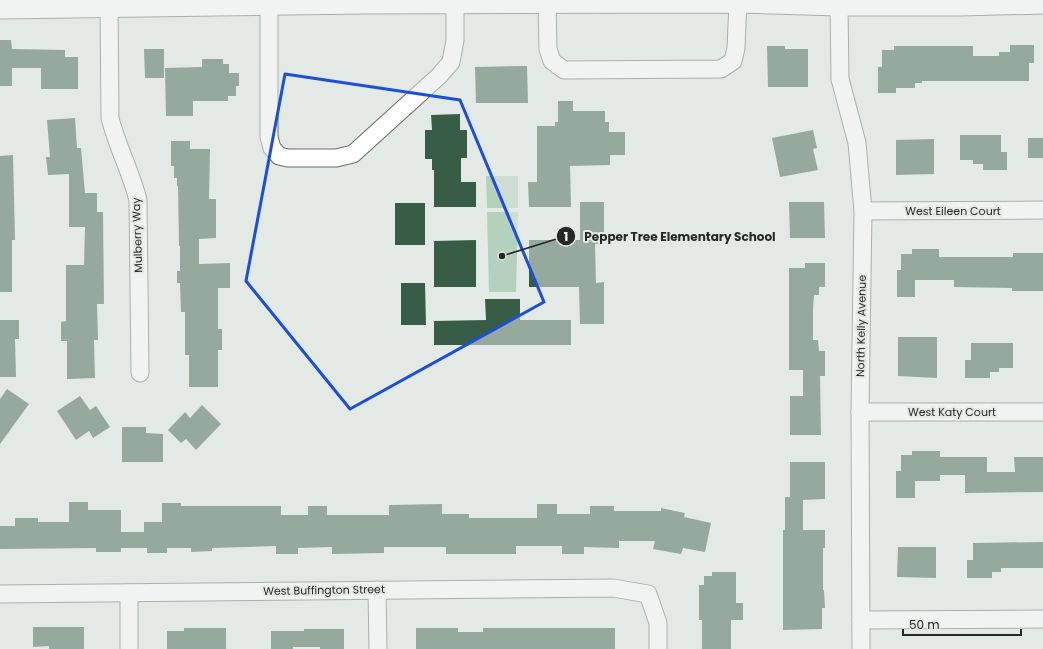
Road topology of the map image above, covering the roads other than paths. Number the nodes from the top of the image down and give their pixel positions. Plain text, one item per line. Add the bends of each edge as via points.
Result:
1 (362, 1) edge
2 (622, 2) edge
3 (738, 2) junction
4 (455, 3) junction
5 (547, 3) junction
6 (959, 3) edge
7 (1043, 3) edge
8 (269, 4) junction
9 (839, 5) junction
10 (109, 6) junction
11 (0, 8) edge
12 (1043, 210) edge
13 (863, 211) junction
14 (140, 373) dead end
15 (860, 412) junction
16 (1043, 412) edge
17 (377, 590) junction
18 (0, 594) edge
19 (129, 594) junction
20 (861, 620) junction
21 (1043, 620) edge
22 (129, 649) edge
23 (378, 649) edge
24 (658, 649) edge
25 (861, 649) edge

1 - 4 main road
1 - 8 main road
2 - 3 main road
2 - 5 main road
3 - 5 street via 733,61 721,69 592,70 564,70 552,61 548,49
3 - 9 main road
4 - 5 main road
4 - 8 street via 455,40 451,62 353,154 336,158 288,158 280,156 272,148 269,137
6 - 7 main road
6 - 9 main road
8 - 10 main road
9 - 13 street, North Kelly Avenue via 840,79 857,143
10 - 11 main road
10 - 14 street, Mulberry Way via 110,118 138,200
12 - 13 street, West Eileen Court
13 - 15 street, North Kelly Avenue
15 - 16 street, West Katy Court
15 - 20 street, North Kelly Avenue
17 - 19 street, West Buffington Street
17 - 23 street
17 - 24 street, West Buffington Street via 613,588 648,594 658,623
18 - 19 street, West Buffington Street
19 - 22 street
20 - 21 street
20 - 25 street, North Kelly Avenue

